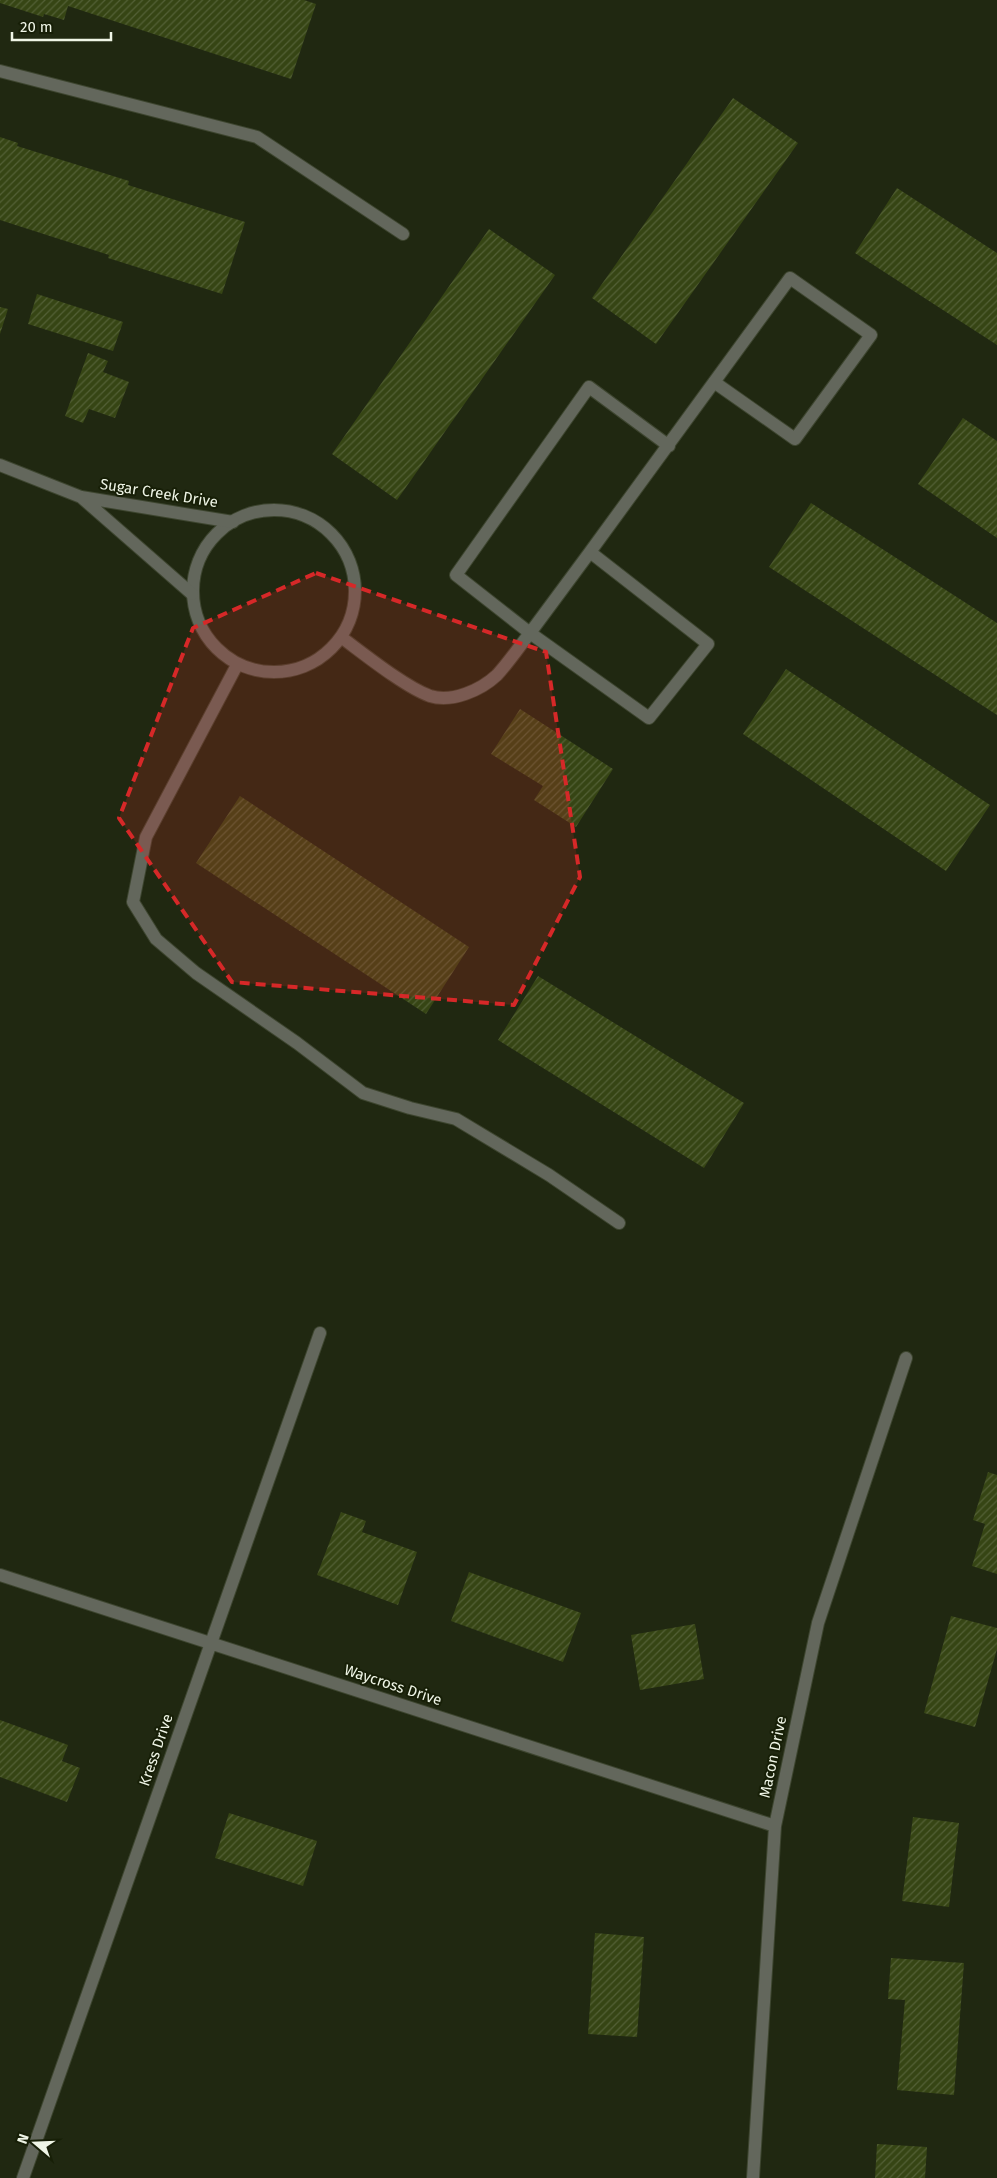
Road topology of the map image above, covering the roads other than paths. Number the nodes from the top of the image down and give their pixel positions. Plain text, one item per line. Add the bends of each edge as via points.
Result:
1 (0, 71) edge
2 (403, 234) dead end
3 (714, 382) junction
4 (669, 446) junction
5 (0, 465) edge
6 (81, 497) junction
7 (233, 522) junction
8 (590, 552) junction
9 (192, 594) junction
10 (530, 633) junction
11 (341, 637) junction
12 (237, 665) junction
13 (619, 1223) dead end
14 (320, 1333) dead end
15 (906, 1358) dead end
16 (0, 1575) edge
17 (210, 1644) junction
18 (775, 1826) junction
19 (23, 2178) edge
20 (753, 2178) edge

1 - 2 street via 257,137
3 - 3 street via 790,278 871,335 795,439
3 - 4 street
4 - 8 street
4 - 10 street via 589,387 456,574
5 - 6 street, Sugar Creek Drive
6 - 7 street, Sugar Creek Drive
6 - 9 street, Sugar Creek Drive
7 - 9 street via 221,529 205,547 195,570
7 - 11 street via 244,515 270,509 296,512 320,524 340,543 352,566 356,593 350,619
8 - 10 street
8 - 10 street via 708,644 649,718
9 - 12 street via 196,616 205,636
10 - 11 street via 480,688 446,698 430,696 412,686
11 - 12 street via 317,661 291,671 264,673
12 - 13 street via 146,838 134,902 156,939 196,973 362,1093 456,1119 549,1175
14 - 17 street, Kress Drive
15 - 18 street, Macon Drive via 818,1623
16 - 17 street, Waycross Drive
17 - 18 street, Waycross Drive
17 - 19 street, Kress Drive
18 - 20 street, Macon Drive

